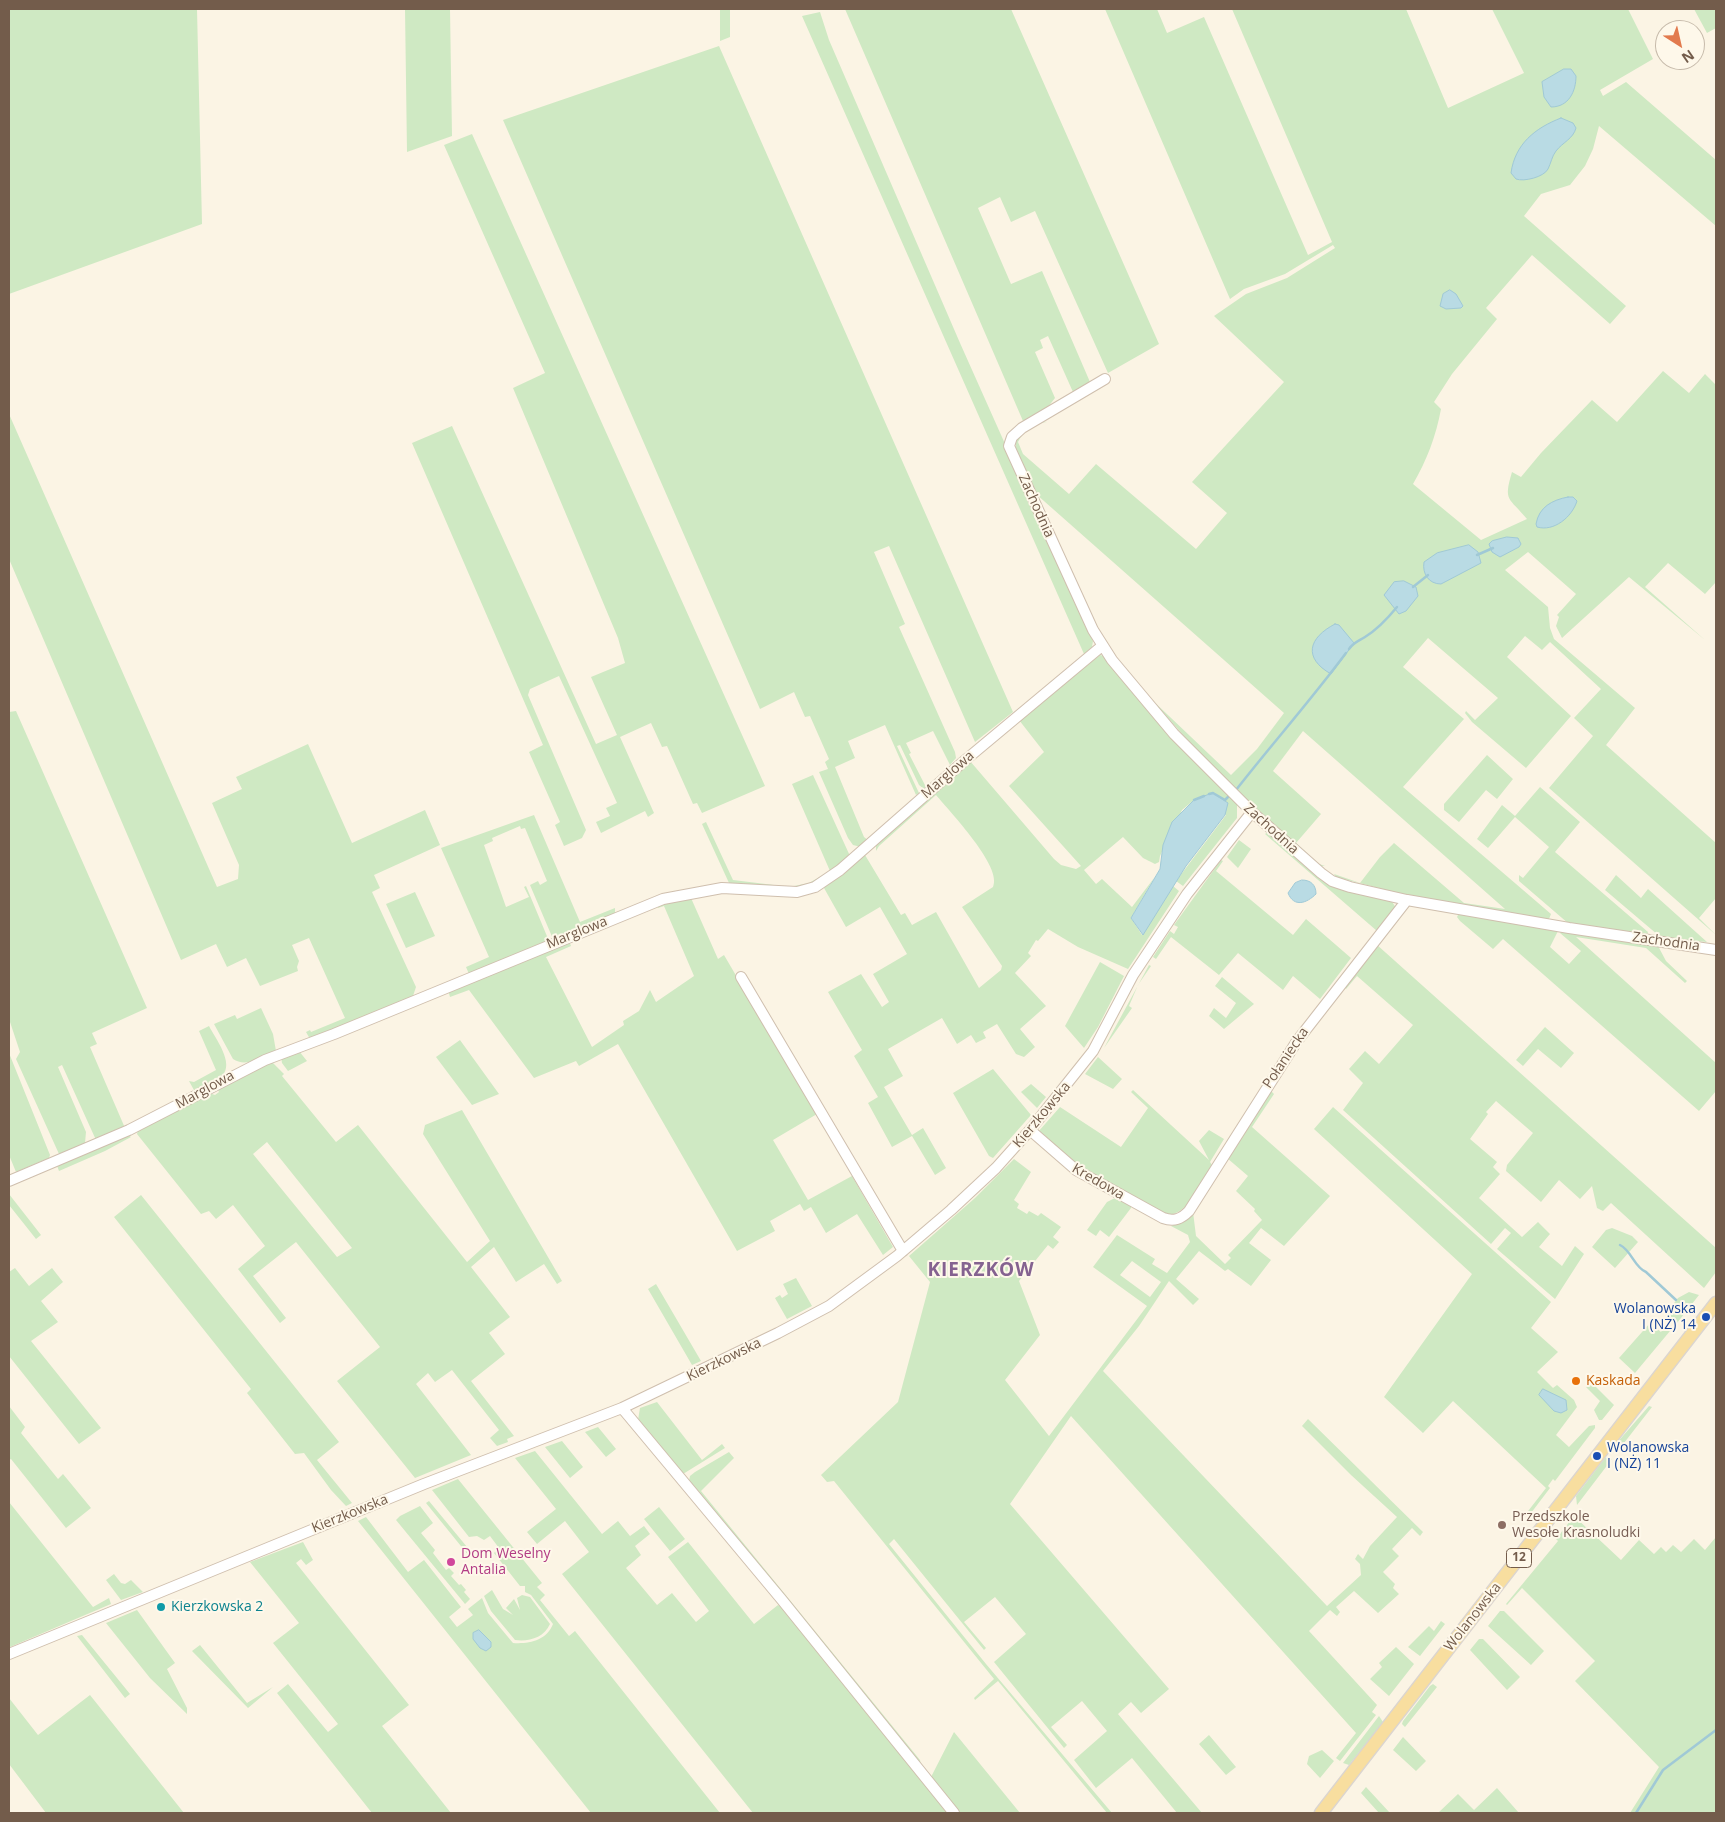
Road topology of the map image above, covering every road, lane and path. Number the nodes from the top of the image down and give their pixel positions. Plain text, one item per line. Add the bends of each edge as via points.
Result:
1 (1105, 379) dead end
2 (1102, 646) junction
3 (1252, 812) junction
4 (1407, 900) junction
5 (1716, 950) edge
6 (741, 977) dead end
7 (1030, 1130) junction
8 (9, 1181) edge
9 (1174, 1220) joint
10 (903, 1251) junction
11 (1716, 1303) edge
12 (622, 1408) junction
13 (9, 1654) edge
14 (954, 1813) edge
15 (1322, 1813) edge

1 - 2 street, Zachodnia via 1022,428 1012,437 1009,446
2 - 3 street, Zachodnia via 1174,734
2 - 8 street, Marglowa via 840,870 815,887 797,892 722,888 663,898 264,1060 129,1130
3 - 4 street, Zachodnia via 1332,881
3 - 7 street, Kierzkowska via 1187,894 1133,975 1093,1050
4 - 5 street, Zachodnia
4 - 9 street, Połaniecka via 1297,1041 1188,1211
6 - 10 street
7 - 9 street, Kredowa via 1076,1170 1163,1218
7 - 10 street, Kierzkowska via 977,1186
10 - 12 street, Kierzkowska via 814,1315
11 - 15 main road, Wolanowska / 12
12 - 13 street, Kierzkowska via 424,1484
12 - 14 street

